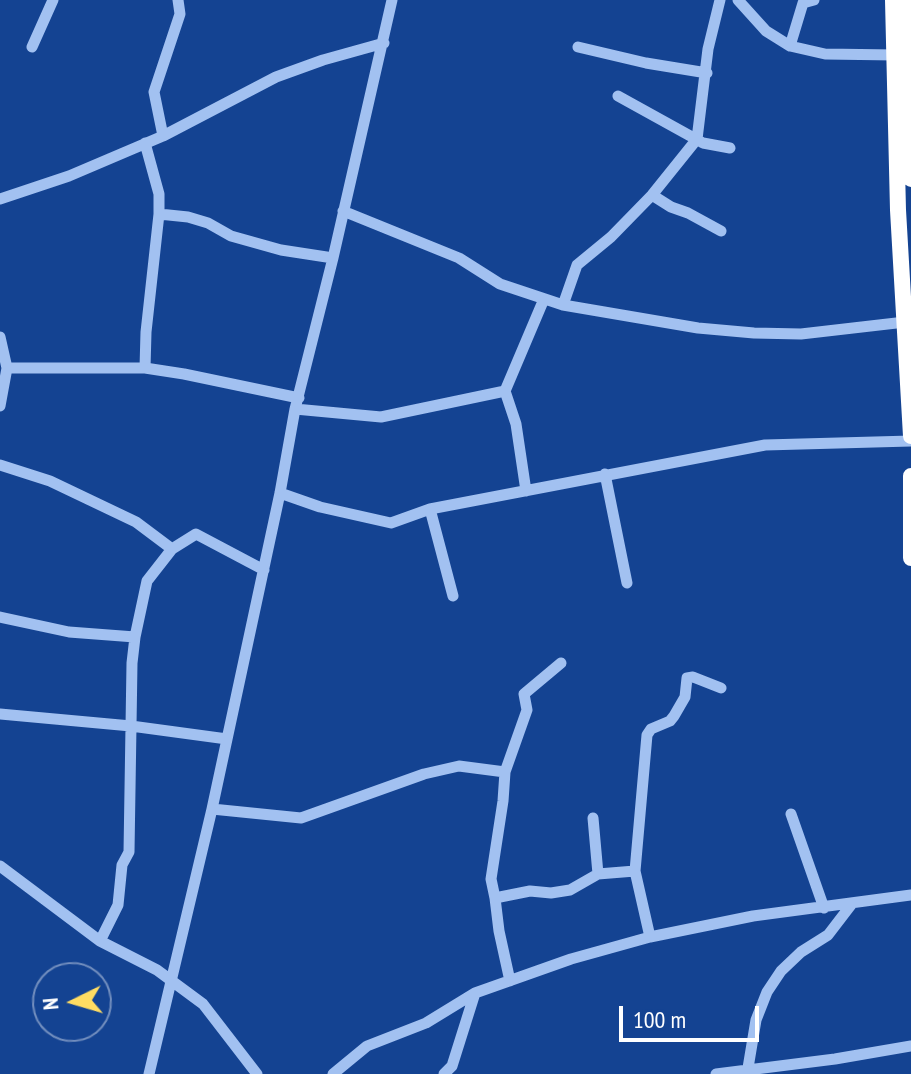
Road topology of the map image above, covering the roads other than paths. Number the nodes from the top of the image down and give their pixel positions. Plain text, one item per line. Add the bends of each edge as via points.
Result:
1 (53, 0) edge
2 (178, 0) edge
3 (392, 0) edge
4 (720, 0) edge
5 (738, 0) edge
6 (814, 0) edge
7 (893, 0) edge
8 (905, 0) edge
9 (384, 43) junction
10 (790, 46) junction
11 (32, 47) dead end
12 (578, 47) dead end
13 (895, 55) junction
14 (707, 73) junction
15 (618, 96) dead end
16 (163, 136) junction
17 (697, 139) junction
18 (145, 143) junction
19 (730, 148) dead end
20 (911, 168) edge
21 (911, 179) edge
22 (652, 195) junction
23 (0, 199) edge
24 (343, 211) junction
25 (159, 214) junction
26 (721, 231) dead end
27 (333, 258) junction
28 (544, 299) junction
29 (563, 305) junction
30 (905, 322) junction
31 (0, 337) edge
32 (7, 368) junction
33 (145, 368) junction
34 (505, 391) junction
35 (297, 404) junction
36 (0, 406) edge
37 (911, 439) edge
38 (0, 465) edge
39 (605, 474) junction
40 (911, 476) edge
41 (526, 491) junction
42 (280, 493) junction
43 (430, 509) junction
44 (172, 549) junction
45 (911, 558) edge
46 (264, 570) junction
47 (627, 583) dead end
48 (453, 596) dead end
49 (0, 617) edge
50 (135, 637) junction
51 (561, 663) dead end
52 (721, 688) dead end
53 (0, 714) edge
54 (131, 726) junction
55 (227, 739) junction
56 (505, 772) junction
57 (212, 809) junction
58 (791, 814) dead end
59 (593, 818) dead end
60 (0, 866) edge
61 (635, 871) junction
62 (598, 874) junction
63 (911, 895) edge
64 (495, 898) junction
65 (851, 905) junction
66 (824, 908) junction
67 (650, 937) junction
68 (100, 941) junction
69 (173, 980) junction
70 (510, 981) junction
71 (475, 993) junction
72 (911, 1046) edge
73 (748, 1072) edge
74 (149, 1074) edge
75 (257, 1074) edge
76 (333, 1074) edge
77 (444, 1074) edge
78 (716, 1074) edge

1 - 11 street
2 - 16 street via 180,14 154,92
3 - 9 street
4 - 14 street
5 - 10 street via 766,31
6 - 10 street via 803,3
7 - 13 highway
8 - 20 highway
9 - 16 street via 276,77
9 - 24 street
10 - 13 street via 825,54
12 - 14 street
13 - 30 highway
14 - 17 street
15 - 17 street
16 - 18 street
17 - 19 street
17 - 22 street
18 - 23 street
18 - 25 street
20 - 21 highway
22 - 26 street
22 - 29 street via 577,265
24 - 27 street
24 - 28 street
25 - 27 street via 188,217 281,250
25 - 33 street
27 - 35 street
28 - 29 street
28 - 34 street
29 - 30 street via 754,333 801,334
30 - 37 highway
31 - 32 street
32 - 33 street
32 - 36 street
33 - 35 street
34 - 35 street via 381,417
34 - 41 street
35 - 42 street
37 - 39 street via 765,445
38 - 44 street via 50,481 136,522
39 - 41 street
39 - 47 street
40 - 45 highway
41 - 43 street
42 - 43 street via 391,523
42 - 46 street
43 - 48 street
44 - 46 street via 196,534
44 - 50 street via 147,581
46 - 55 street
49 - 50 street via 69,632
50 - 54 street
51 - 56 street via 524,694 527,710
52 - 61 street via 687,678 685,697 674,716 647,735
53 - 54 street
54 - 55 street
54 - 68 street via 129,852 122,865 118,905
55 - 57 street
56 - 57 street via 459,766 301,818
56 - 64 street via 491,879
57 - 69 street
58 - 66 street
59 - 62 street
60 - 68 street
61 - 62 street
61 - 67 street
62 - 64 street via 570,890
63 - 65 street
64 - 70 street
65 - 66 street
65 - 73 street via 828,935 781,971 767,992 756,1020
66 - 67 street
67 - 70 street
68 - 69 street
69 - 74 street
69 - 75 street via 203,1004
70 - 71 street
71 - 76 street via 426,1023 367,1046
71 - 77 street via 452,1066
72 - 73 street
73 - 78 street

